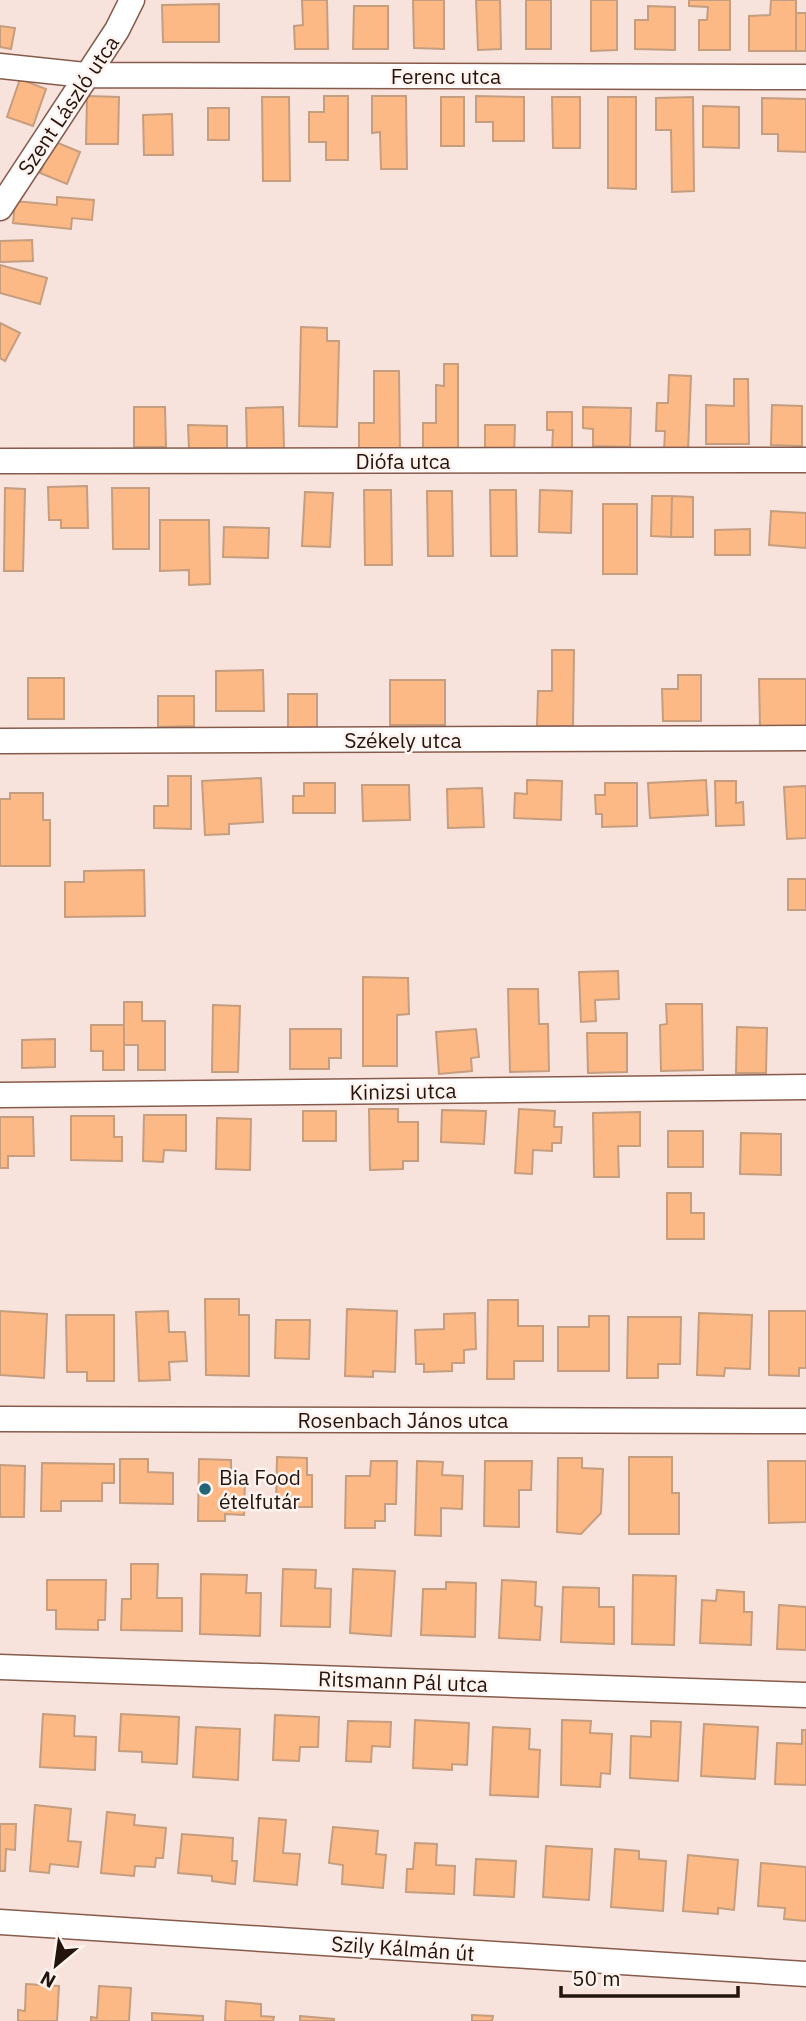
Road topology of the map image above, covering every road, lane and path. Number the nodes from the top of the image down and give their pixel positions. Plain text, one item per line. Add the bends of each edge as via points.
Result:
1 (132, 0) edge
2 (0, 66) edge
3 (85, 75) junction
4 (806, 77) edge
5 (0, 208) edge
6 (806, 460) edge
7 (0, 461) edge
8 (806, 738) edge
9 (0, 741) edge
10 (806, 1087) edge
11 (0, 1095) edge
12 (0, 1419) edge
13 (806, 1421) edge
14 (0, 1667) edge
15 (806, 1695) edge
16 (0, 1922) edge
17 (806, 1974) edge

1 - 3 street, Szent László utca
2 - 3 street, Ferenc utca
3 - 4 street, Ferenc utca
3 - 5 street, Szent László utca
6 - 7 street, Diófa utca
8 - 9 street, Székely utca
10 - 11 street, Kinizsi utca
12 - 13 street, Rosenbach János utca
14 - 15 street, Ritsmann Pál utca
16 - 17 street, Szily Kálmán út

